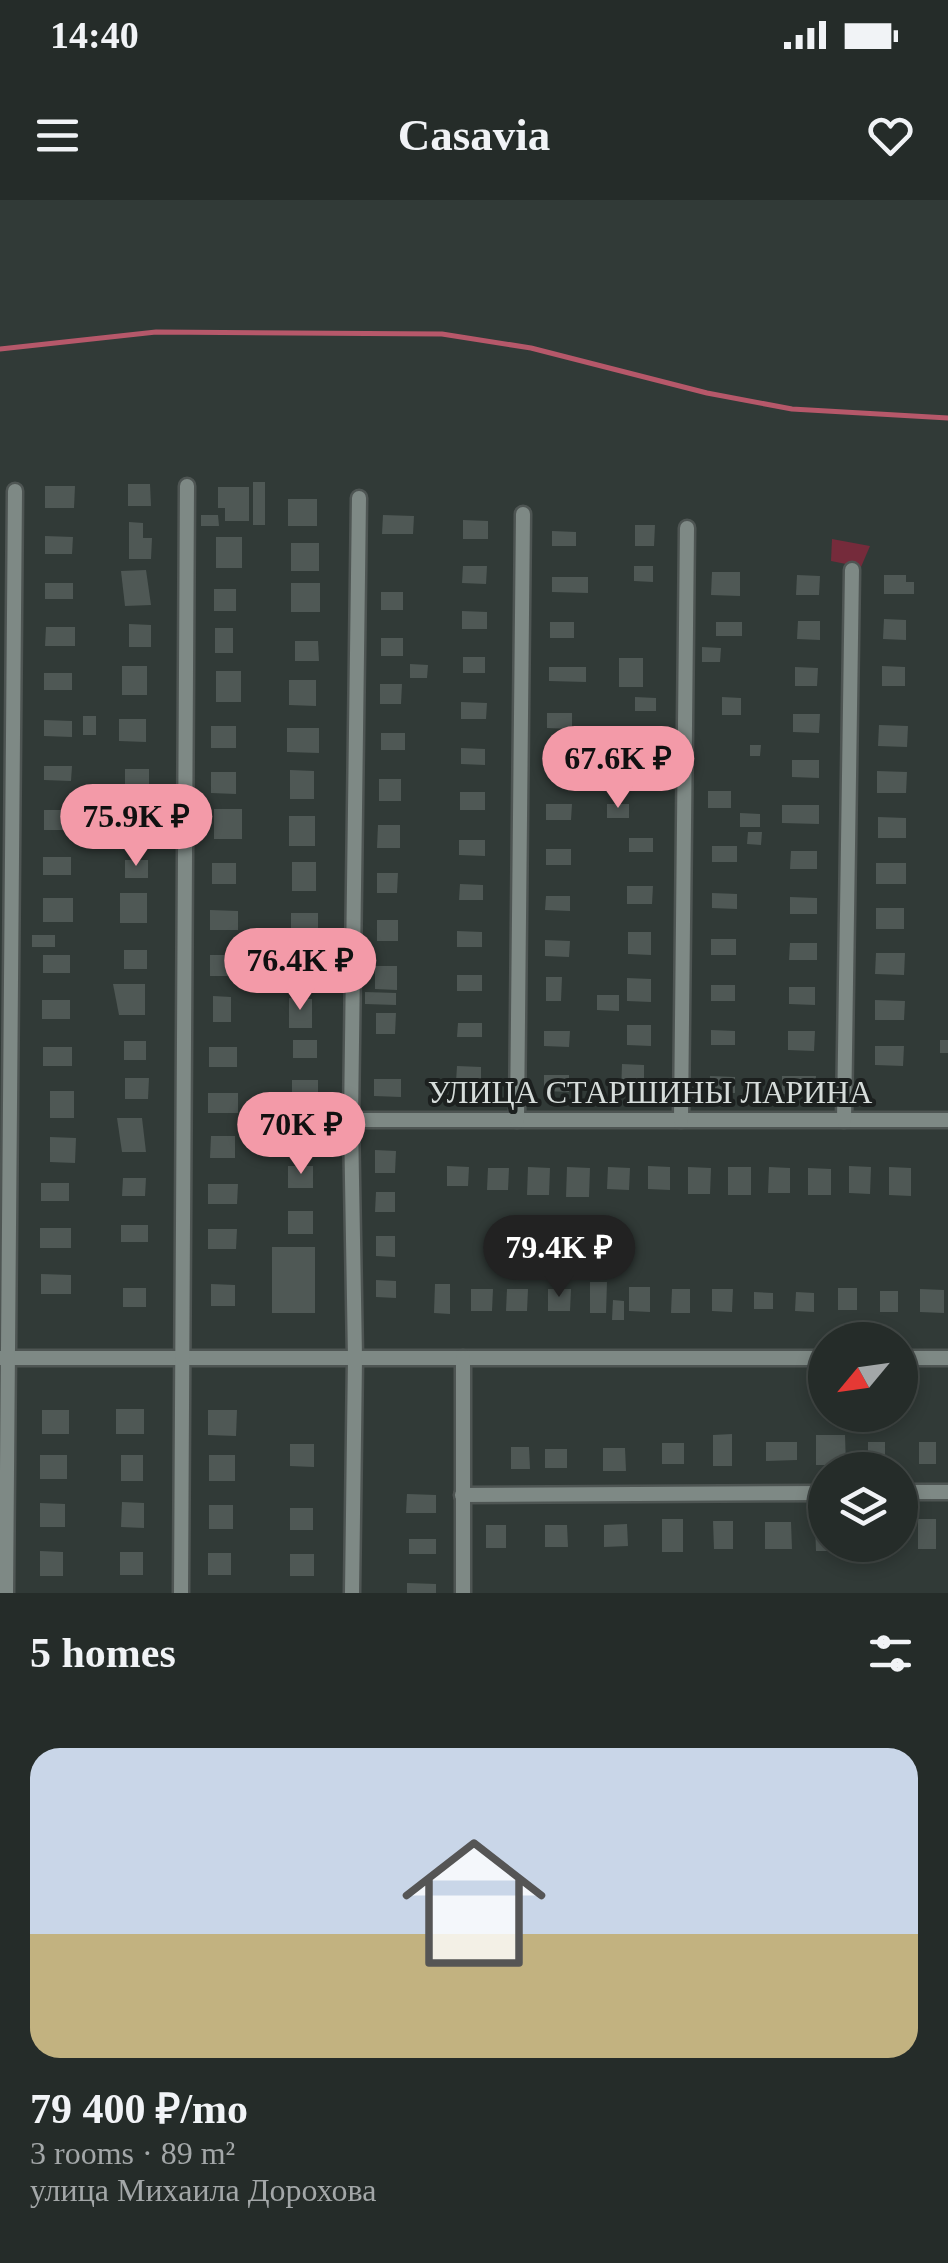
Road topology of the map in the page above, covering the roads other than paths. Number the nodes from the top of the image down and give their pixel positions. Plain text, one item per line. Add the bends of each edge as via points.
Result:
1 (187, 486) dead end
2 (15, 490) dead end
3 (359, 498) dead end
4 (524, 514) dead end
5 (687, 528) dead end
6 (852, 570) dead end
7 (351, 1120) junction
8 (517, 1120) junction
9 (682, 1120) junction
10 (844, 1120) junction
11 (948, 1120) edge
12 (4, 1358) edge
13 (184, 1358) junction
14 (356, 1358) junction
15 (463, 1358) junction
16 (808, 1358) edge
17 (918, 1358) edge
18 (948, 1358) edge
19 (918, 1492) edge
20 (948, 1492) edge
21 (808, 1493) edge
22 (462, 1495) junction
23 (6, 1593) edge
24 (181, 1593) edge
25 (352, 1593) edge
26 (463, 1593) edge

1 - 13 street
2 - 12 street
3 - 7 street
4 - 8 street
5 - 9 street
6 - 10 street
7 - 8 street, УЛИЦА СТАРШИНЫ ЛАРИНА
7 - 14 street
8 - 9 street, УЛИЦА СТАРШИНЫ ЛАРИНА
9 - 10 street, УЛИЦА СТАРШИНЫ ЛАРИНА
10 - 11 street, УЛИЦА СТАРШИНЫ ЛАРИНА
12 - 13 street
12 - 23 street
13 - 14 street
13 - 24 street
14 - 15 street
14 - 25 street
15 - 16 street
15 - 22 street
17 - 18 street
19 - 20 street
21 - 22 street
22 - 26 street

